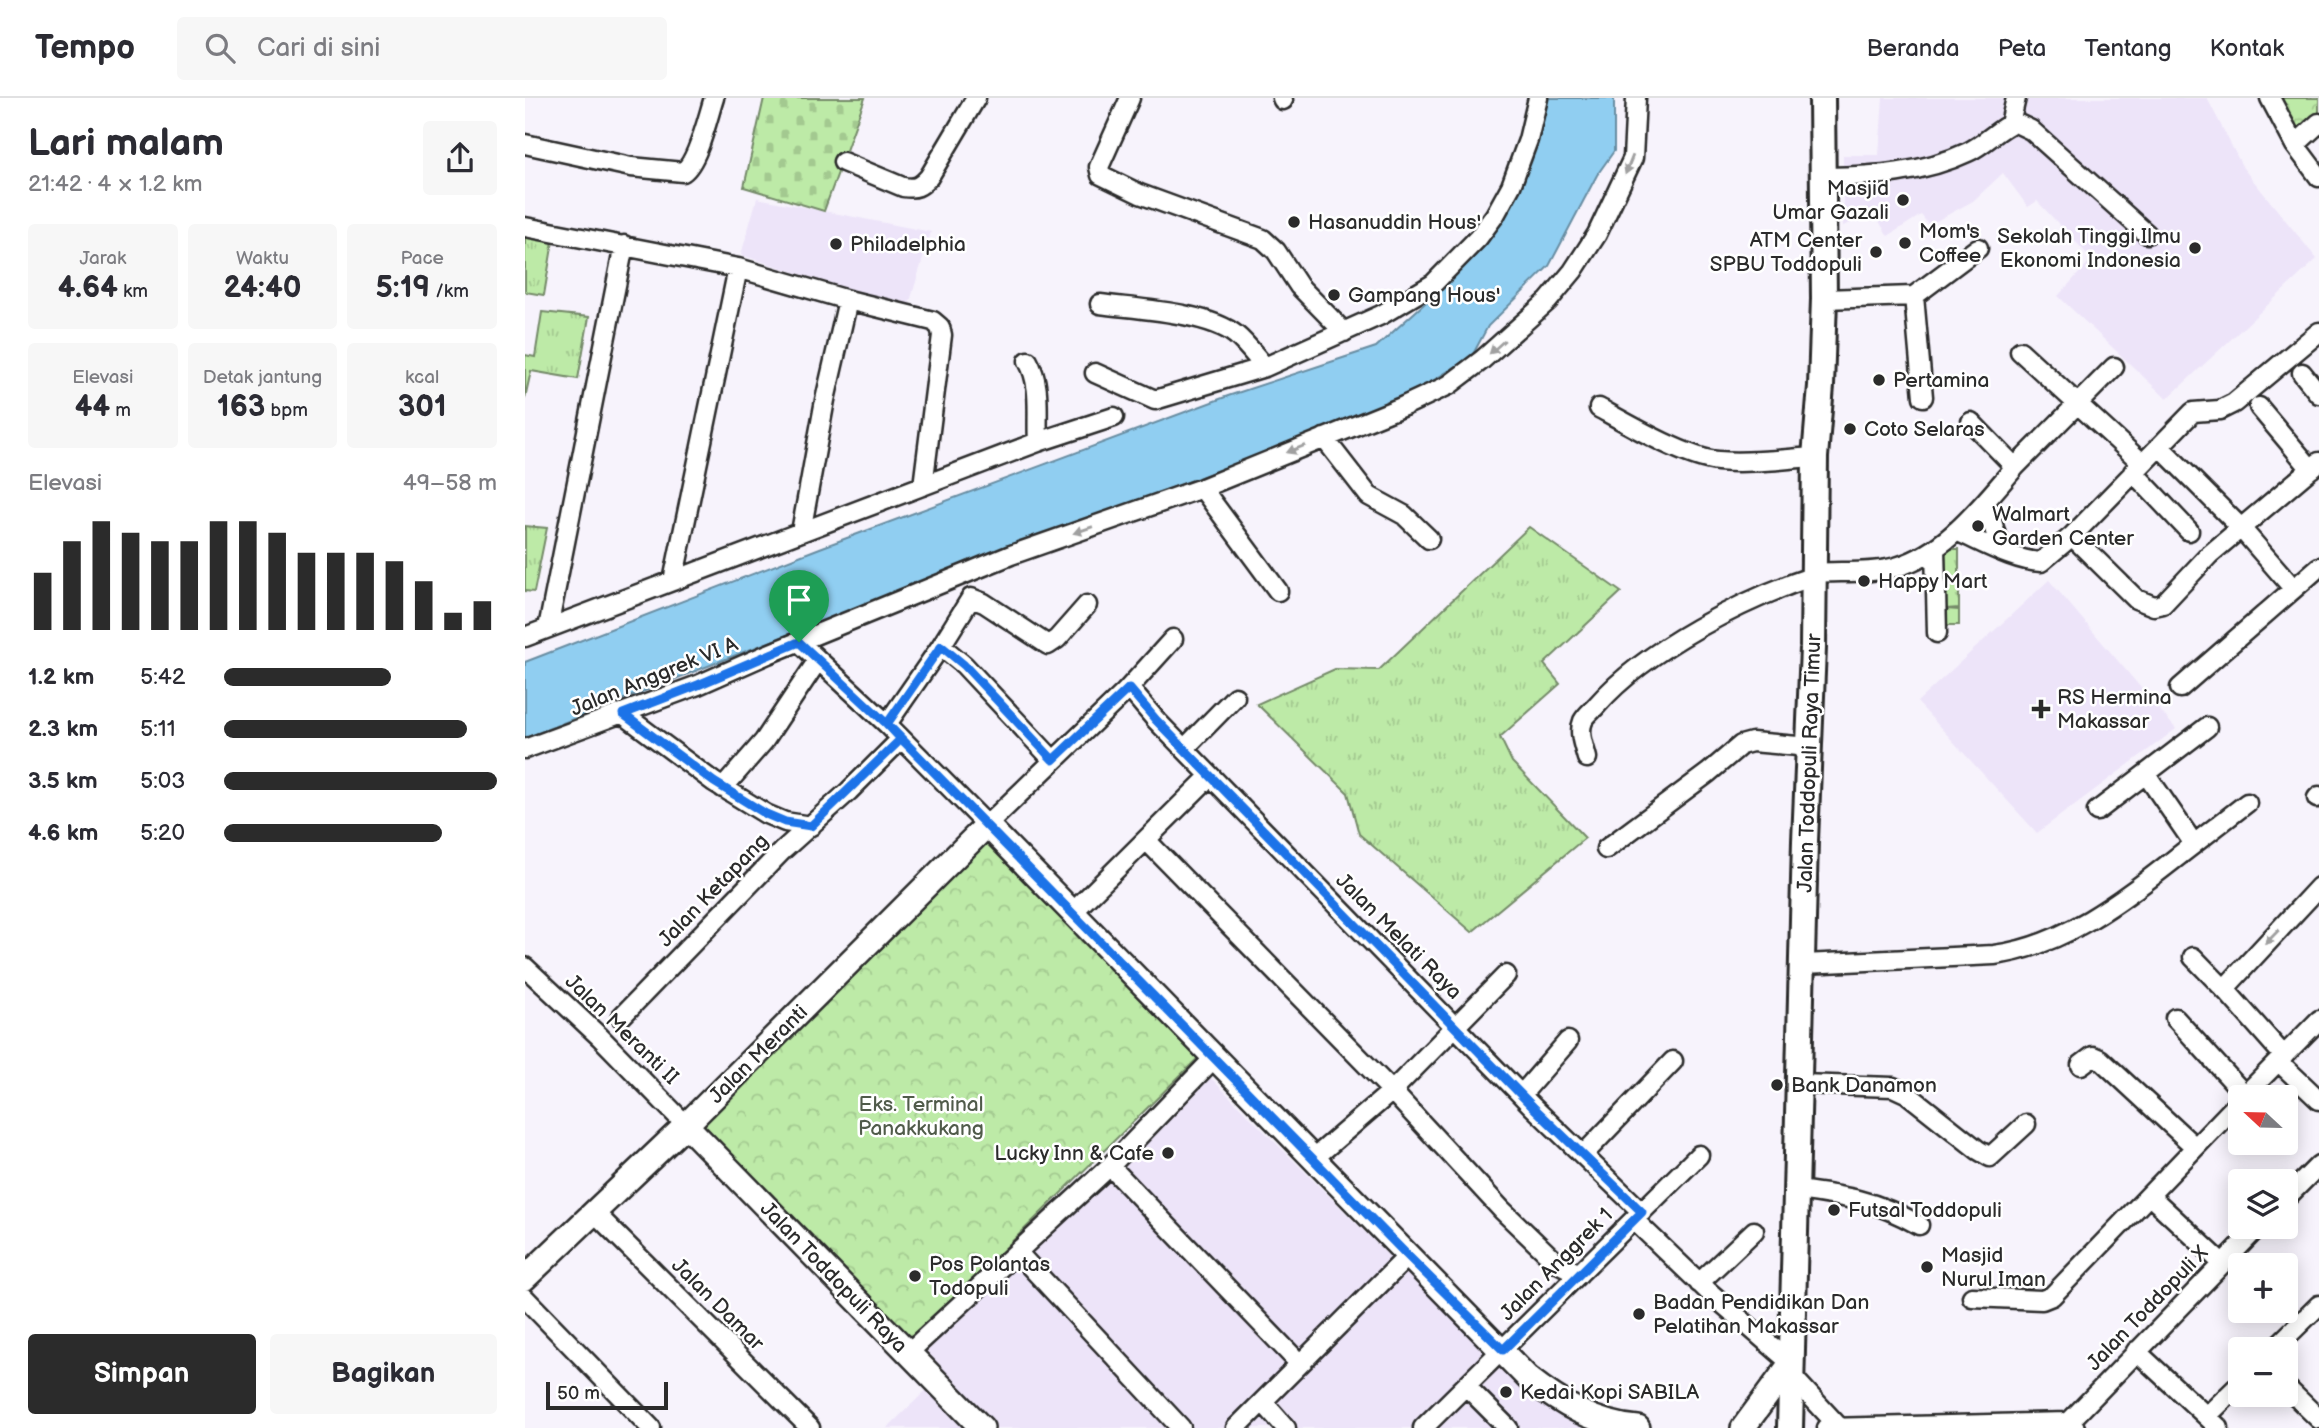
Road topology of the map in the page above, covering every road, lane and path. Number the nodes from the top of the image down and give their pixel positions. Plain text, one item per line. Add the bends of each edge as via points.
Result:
1 (714, 98) edge
2 (976, 98) edge
3 (1130, 98) edge
4 (1538, 98) edge
5 (1636, 98) edge
6 (1822, 98) edge
7 (2016, 98) edge
8 (2270, 98) edge
9 (2319, 123) edge
10 (2010, 124) junction
11 (525, 144) edge
12 (2295, 145) junction
13 (843, 162) dead end
14 (1824, 177) junction
15 (2319, 177) edge
16 (525, 228) edge
17 (2147, 234) dead end
18 (624, 244) junction
19 (1978, 248) dead end
20 (739, 268) junction
21 (1914, 296) junction
22 (1824, 299) junction
23 (848, 300) junction
24 (1100, 304) dead end
25 (1344, 332) junction
26 (2319, 332) edge
27 (2020, 351) dead end
28 (1028, 360) dead end
29 (2114, 367) dead end
30 (1265, 368) junction
31 (1095, 373) dead end
32 (2302, 373) dead end
33 (2319, 394) edge
34 (1923, 397) dead end
35 (2078, 404) junction
36 (2259, 407) dead end
37 (1599, 408) dead end
38 (1114, 417) dead end
39 (1971, 422) dead end
40 (1324, 438) junction
41 (1038, 442) junction
42 (2160, 447) junction
43 (1815, 457) junction
44 (2315, 466) edge
45 (2015, 467) junction
46 (2137, 468) junction
47 (923, 486) junction
48 (1202, 488) junction
49 (1981, 506) junction
50 (2240, 527) junction
51 (1956, 531) junction
52 (2189, 531) dead end
53 (801, 532) junction
54 (2072, 536) junction
55 (1429, 539) dead end
56 (1935, 548) junction
57 (2000, 549) junction
58 (1912, 562) junction
59 (2319, 566) edge
60 (1814, 574) junction
61 (673, 581) junction
62 (1935, 581) junction
63 (2294, 588) junction
64 (1278, 592) dead end
65 (1087, 605) dead end
66 (548, 628) junction
67 (1937, 633) dead end
68 (525, 637) edge
69 (1173, 639) dead end
70 (799, 642) junction
71 (941, 646) junction
72 (818, 660) junction
73 (1129, 688) junction
74 (2180, 688) dead end
75 (1235, 697) dead end
76 (623, 714) junction
77 (887, 724) junction
78 (2207, 727) dead end
79 (901, 739) junction
80 (1809, 747) junction
81 (1185, 748) junction
82 (525, 749) edge
83 (1587, 758) dead end
84 (1053, 760) junction
85 (2146, 774) junction
86 (1210, 776) junction
87 (723, 788) junction
88 (2247, 803) dead end
89 (2097, 811) dead end
90 (987, 825) junction
91 (811, 826) junction
92 (1146, 840) junction
93 (2194, 844) junction
94 (1606, 849) dead end
95 (2319, 887) edge
96 (1072, 913) junction
97 (2193, 957) dead end
98 (1804, 964) junction
99 (525, 967) edge
100 (1506, 975) dead end
101 (2229, 994) junction
102 (621, 1017) dead end
103 (2175, 1018) dead end
104 (2319, 1020) edge
105 (1456, 1026) junction
106 (1568, 1041) dead end
107 (1214, 1058) junction
108 (2281, 1059) junction
109 (1673, 1061) dead end
110 (2081, 1065) dead end
111 (1800, 1084) junction
112 (2232, 1085) edge
113 (2256, 1085) edge
114 (1392, 1091) junction
115 (1522, 1094) junction
116 (2319, 1100) edge
117 (2228, 1113) edge
118 (2026, 1124) dead end
119 (686, 1125) junction
120 (2195, 1147) junction
121 (1583, 1155) junction
122 (1699, 1155) dead end
123 (1313, 1159) junction
124 (2319, 1165) edge
125 (1110, 1167) junction
126 (2298, 1186) edge
127 (1796, 1190) junction
128 (2150, 1196) junction
129 (594, 1212) junction
130 (1638, 1216) junction
131 (1919, 1225) dead end
132 (1754, 1231) dead end
133 (2246, 1239) edge
134 (1017, 1252) junction
135 (1408, 1256) junction
136 (2222, 1263) junction
137 (1579, 1274) junction
138 (525, 1279) edge
139 (1699, 1283) junction
140 (1972, 1297) dead end
141 (525, 1298) edge
142 (2319, 1305) edge
143 (2286, 1337) edge
144 (1503, 1350) junction
145 (2136, 1350) junction
146 (908, 1353) junction
147 (1300, 1364) junction
148 (1791, 1369) junction
149 (1466, 1386) junction
150 (2298, 1399) edge
151 (2228, 1401) edge
152 (1263, 1402) junction
153 (2319, 1419) edge
154 (2213, 1422) edge
155 (973, 1425) edge
156 (2072, 1425) edge
157 (651, 1428) edge
158 (810, 1428) edge
159 (1181, 1428) edge
160 (1235, 1428) edge
161 (1286, 1428) edge
162 (1423, 1428) edge
163 (1508, 1428) edge
164 (1632, 1428) edge
165 (1638, 1428) edge
166 (1743, 1428) edge
167 (1790, 1428) edge
168 (1828, 1428) edge
169 (1840, 1428) edge

1 - 11 street via 695,154 683,172 631,167
2 - 13 street via 920,187 903,187
3 - 25 street via 1099,167 1101,176 1263,239 1299,286
4 - 25 street via 1511,186 1478,238 1433,284
5 -> 40 street, Jalan Anggrek VI A via 1633,158 1597,234 1560,289 1449,385
6 - 14 main road, Jalan Toddopuli Raya Timur
7 - 10 street
8 - 12 street
9 - 12 street
10 - 14 street via 1970,151 1929,167 1883,175
10 - 17 street via 2031,130
12 - 15 street
14 - 22 main road, Jalan Toddopuli Raya Timur
16 - 18 street
18 - 20 street
18 - 66 street
19 - 21 street
20 - 23 street
20 - 61 street
21 - 22 street
21 - 34 street
22 - 43 main road, Jalan Toddopuli Raya Timur
23 - 47 street via 927,319 941,331
23 - 53 street
24 - 30 street via 1219,325 1236,335
25 - 30 street
26 - 42 street via 2234,403 2220,410 2193,412
27 - 35 street
28 - 41 street via 1038,387
29 - 35 street
30 - 31 street via 1155,400
32 - 33 street
35 - 45 street
35 - 46 street
36 - 44 street
37 - 43 street via 1659,439 1717,461
38 - 41 street
39 - 45 street
40 -> 48 street, Jalan Anggrek VI A
40 - 55 street via 1369,496 1404,515
41 - 47 street
42 - 46 street
42 - 50 street
43 - 60 main road, Jalan Toddopuli Raya Timur
44 - 50 street
45 - 49 street
46 - 52 street
46 - 54 street
47 - 53 street
48 - 64 street
48 -> 70 street, Jalan Anggrek VI A via 1011,555
49 - 51 street
49 - 57 street via 1992,521
50 - 54 street via 2163,604 2154,606 2136,599
50 - 63 street
51 - 56 street
51 - 57 street
53 - 61 street
54 - 57 street via 2041,562
56 - 58 street
56 - 62 street
58 - 60 street via 1886,569
58 - 62 street
59 - 63 street
60 - 80 main road, Jalan Toddopuli Raya Timur
60 - 83 street via 1728,612 1642,664 1584,720 1581,731
61 - 66 street
62 - 67 street
63 - 74 street
65 - 71 street via 1048,645 971,598
66 - 68 street
69 - 73 street
70 - 72 street
70 - 76 street, Jalan Anggrek VI A
71 - 77 street
71 - 84 street
72 - 77 street
72 - 87 street via 764,741
73 - 81 street, Jalan Melati Raya
73 - 84 street
75 - 81 street
76 - 82 street, Jalan Anggrek VI A
76 - 87 street
77 - 79 street
78 - 85 street
79 - 90 street
79 - 91 street, Jalan Ketapang
80 - 94 street via 1741,745
80 - 98 main road, Jalan Toddopuli Raya Timur
81 - 86 street, Jalan Melati Raya
84 - 90 street
85 - 89 street
85 - 93 street
86 - 92 street
86 - 105 street, Jalan Melati Raya
87 - 91 street via 766,814
88 - 93 street
90 - 96 street
90 - 119 street, Jalan Meranti
91 - 102 street, Jalan Ketapang
92 - 96 street
92 - 114 street
93 - 98 street via 2103,911 2039,946 1994,955
95 -> 101 street via 2227,986
96 - 107 street
97 - 101 street
98 - 111 main road, Jalan Toddopuli Raya Timur
99 - 119 street, Jalan Meranti II
100 - 105 street
101 - 108 street
103 - 112 street
104 - 108 street
105 - 114 street
105 - 115 street, Jalan Melati Raya
106 - 115 street
107 - 123 street
107 - 125 street
108 - 113 street
108 - 116 street
109 - 121 street
110 - 120 street via 2093,1056 2100,1059
111 - 118 street via 1893,1087 1990,1157
111 - 127 main road, Jalan Toddopuli Raya Timur
114 - 123 street
114 - 137 street via 1529,1236 1556,1262
115 - 121 street, Jalan Melati Raya
117 - 120 street
119 - 129 street, Jalan Meranti
119 - 146 street, Jalan Toddopuli Raya
120 - 128 street
121 - 130 street, Jalan Melati Raya
122 - 130 street, Jalan Anggrek 1
123 - 135 street
124 - 126 street
125 - 134 street
125 - 147 street
127 - 131 street via 1863,1199
127 - 148 main road, Jalan Toddopuli Raya Timur
128 - 136 street
128 - 140 street via 2052,1296 2042,1300
129 - 138 street, Jalan Meranti
129 - 158 street, Jalan Damar
130 - 137 street, Jalan Anggrek 1
130 - 139 street, Jalan Melati Raya
132 - 139 street
133 - 136 street, Jalan Toddopuli X
134 - 146 street
134 - 159 street
135 - 144 street
135 - 147 street
136 - 145 street, Jalan Toddopuli X
137 - 144 street, Jalan Anggrek 1
139 - 148 street, Jalan Melati Raya
141 - 157 street
142 - 143 street
144 - 149 street, Jalan Anggrek 1
144 - 164 street via 1555,1399 1578,1412
145 - 154 street
145 - 156 street, Jalan Toddopuli X
146 - 155 street, Jalan Toddopuli Raya
147 - 152 street
148 - 166 street
148 - 167 main road, Jalan Toddopuli Raya Timur
148 - 169 street, Jalan Melati Raya
149 - 162 street, Jalan Anggrek 1
149 - 163 street
150 - 153 street
151 - 154 street
152 - 160 street
152 - 161 street
156 - 169 street
164 - 165 street
168 - 169 street

